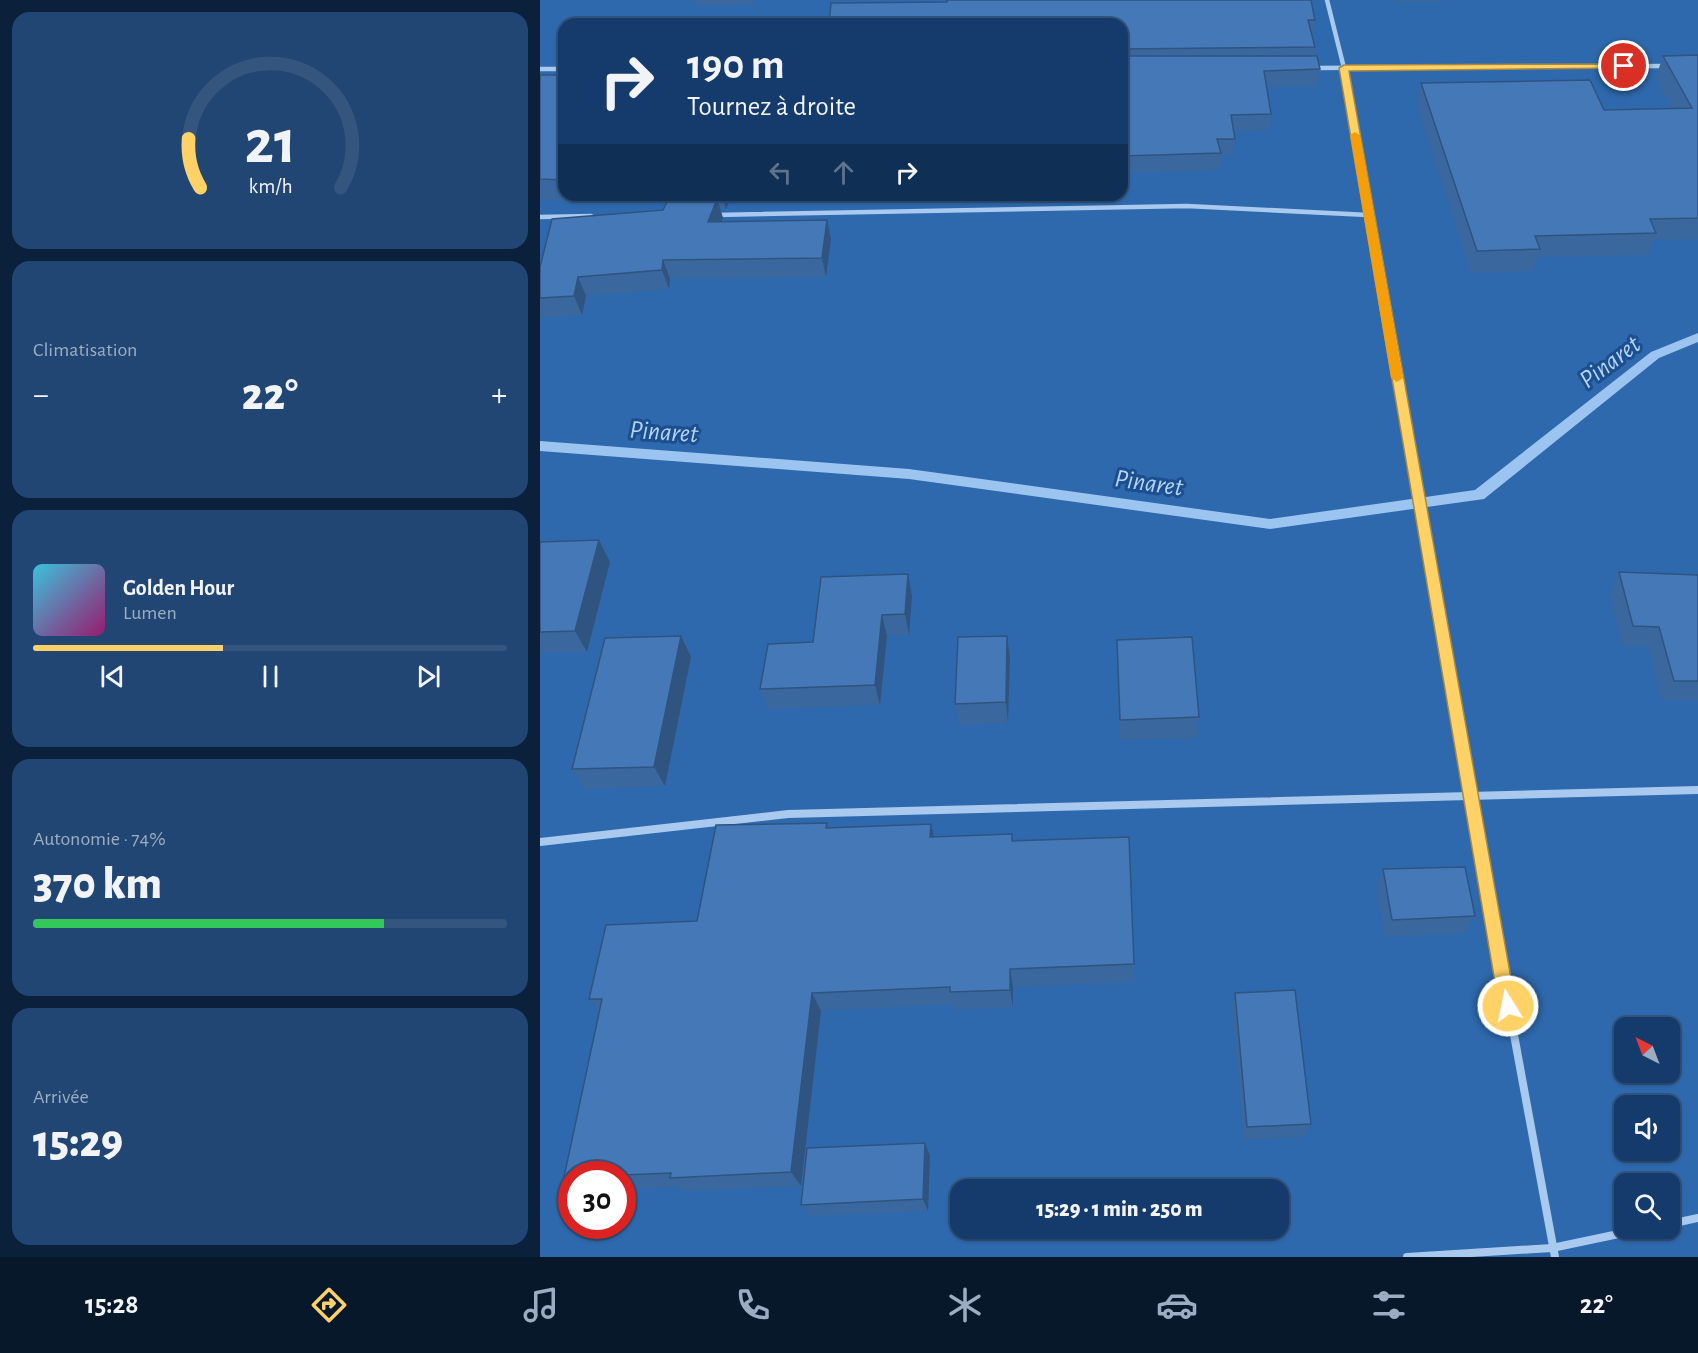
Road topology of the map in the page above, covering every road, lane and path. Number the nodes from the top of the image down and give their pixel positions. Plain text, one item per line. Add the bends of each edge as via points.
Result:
1 (1327, 0) edge
2 (1670, 66) edge
3 (1309, 68) edge
4 (1344, 68) junction
5 (540, 69) edge
6 (558, 69) edge
7 (705, 215) edge
8 (1368, 215) junction
9 (598, 216) edge
10 (540, 217) edge
11 (1698, 790) edge
12 (1469, 796) junction
13 (540, 842) edge
14 (1698, 1218) edge
15 (1680, 1222) edge
16 (1614, 1236) edge
17 (1553, 1252) edge
18 (1407, 1257) edge

1 - 4 street
2 - 4 street
3 - 4 street
4 - 8 street
5 - 6 street
7 - 8 street via 1187,206
8 - 12 street
9 - 10 street
11 - 12 street
12 - 13 street via 788,814
12 - 17 street
14 - 15 street
16 - 17 street
17 - 18 street

